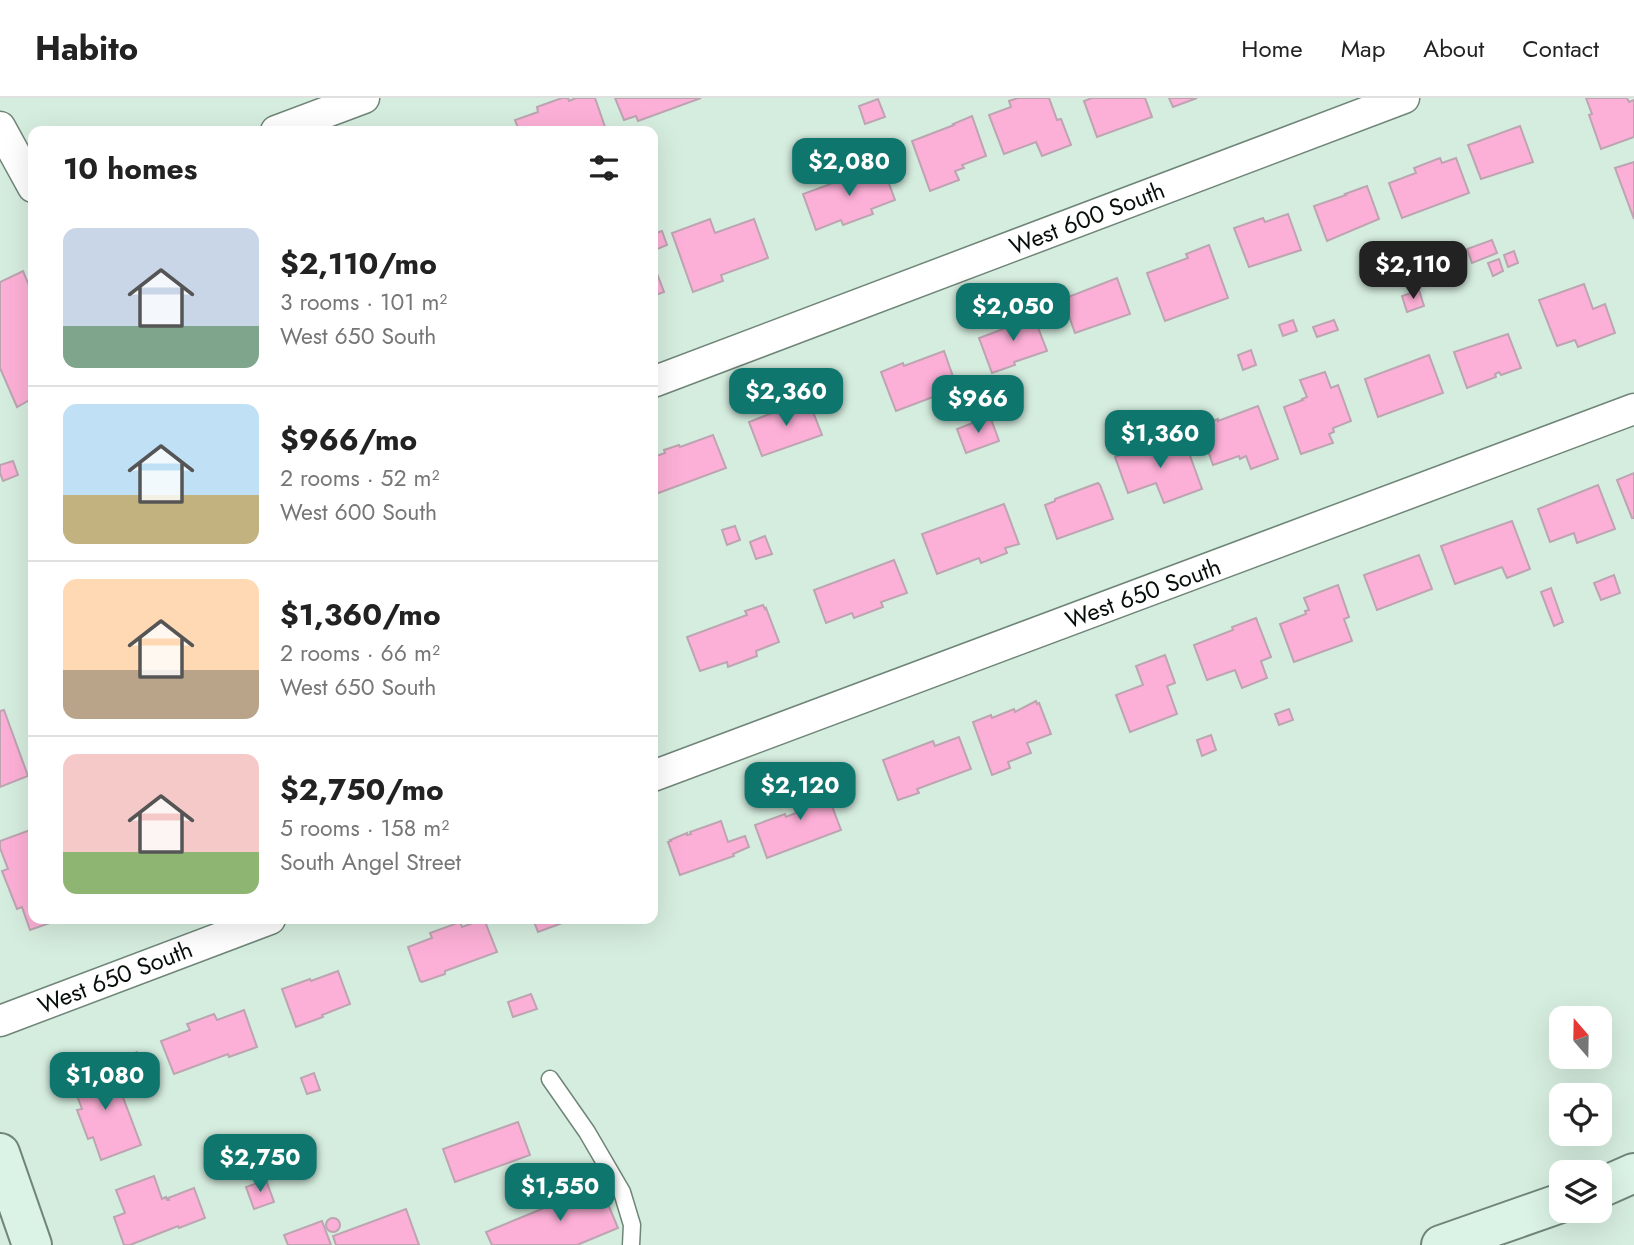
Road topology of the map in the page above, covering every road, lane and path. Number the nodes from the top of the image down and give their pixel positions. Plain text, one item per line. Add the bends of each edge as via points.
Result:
1 (363, 98) edge
2 (1404, 98) edge
3 (289, 126) edge
4 (0, 127) edge
5 (28, 178) edge
6 (658, 380) edge
7 (1634, 410) edge
8 (658, 774) edge
9 (257, 924) edge
10 (0, 1021) edge
11 (550, 1079) dead end
12 (0, 1153) edge
13 (1634, 1173) edge
14 (1612, 1183) edge
15 (1549, 1207) edge
16 (32, 1245) edge
17 (631, 1245) edge
18 (1441, 1245) edge

1 - 3 street
2 - 6 street, West 600 South
4 - 5 street
7 - 8 street, West 650 South
9 - 10 street, West 650 South
11 - 17 lane via 622,1192 632,1225
12 - 16 main road
13 - 14 main road
15 - 18 main road

